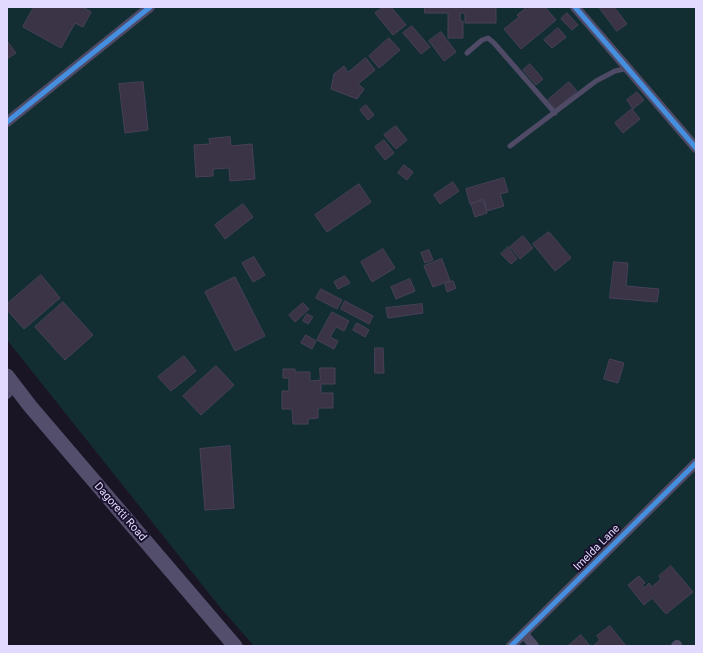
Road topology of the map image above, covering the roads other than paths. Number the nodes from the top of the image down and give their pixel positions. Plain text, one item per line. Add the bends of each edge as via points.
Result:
1 (150, 7) edge
2 (575, 7) edge
3 (467, 53) dead end
4 (628, 68) junction
5 (555, 113) junction
6 (7, 122) edge
7 (510, 146) dead end
8 (696, 148) edge
9 (9, 385) edge
10 (696, 463) edge
11 (524, 634) junction
12 (235, 646) edge
13 (511, 646) edge
14 (534, 646) edge

1 - 6 street
2 - 4 street
3 - 5 lane via 488,38
4 - 5 lane via 614,71 596,81
4 - 8 street
5 - 7 lane
9 - 12 main road, Dagoretti Road via 30,406
10 - 11 street, Imelda Lane
11 - 13 street, Imelda Lane
11 - 14 street

